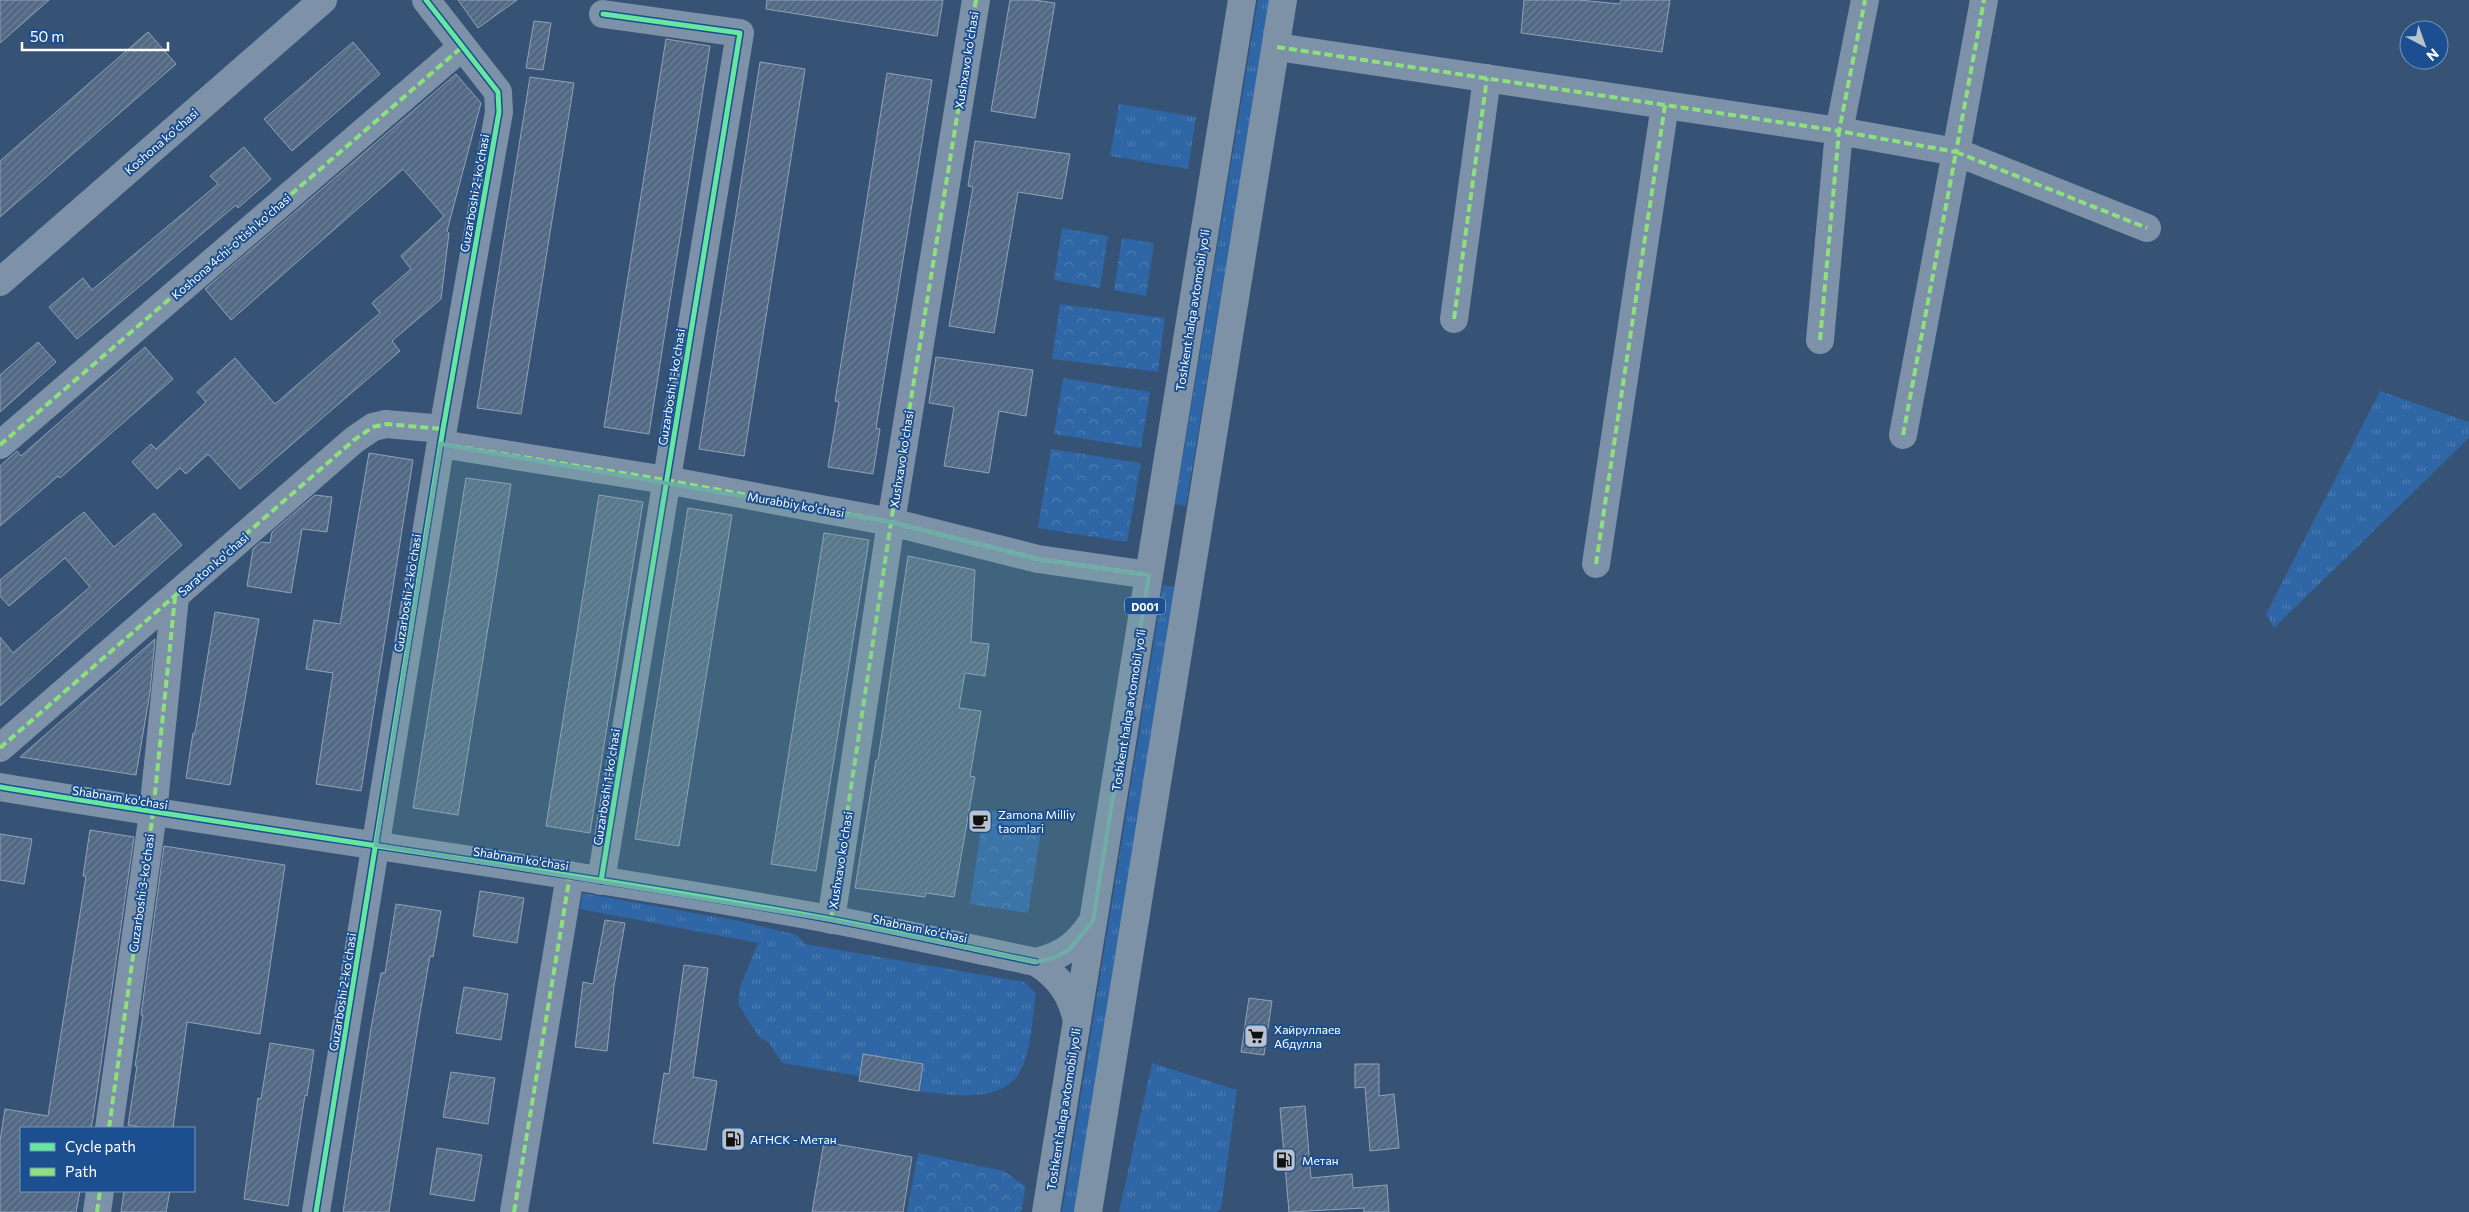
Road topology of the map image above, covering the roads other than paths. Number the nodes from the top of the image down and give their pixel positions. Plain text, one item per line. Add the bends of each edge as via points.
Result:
1 (323, 0) edge
2 (426, 0) edge
3 (976, 0) edge
4 (1242, 0) edge
5 (1284, 0) edge
6 (1865, 0) edge
7 (1984, 0) edge
8 (604, 14) dead end
9 (462, 47) junction
10 (1277, 47) junction
11 (1487, 78) junction
12 (1665, 105) junction
13 (1839, 131) junction
14 (1956, 152) junction
15 (2147, 228) dead end
16 (0, 282) edge
17 (1454, 319) dead end
18 (1820, 340) dead end
19 (1903, 435) dead end
20 (442, 436) junction
21 (0, 446) edge
22 (666, 480) junction
23 (891, 522) junction
24 (1154, 548) junction
25 (1192, 554) junction
26 (1596, 564) dead end
27 (1149, 575) junction
28 (175, 597) junction
29 (0, 748) edge
30 (0, 787) edge
31 (153, 813) junction
32 (376, 845) junction
33 (570, 875) junction
34 (601, 881) junction
35 (831, 920) junction
36 (1093, 921) junction
37 (1036, 962) junction
38 (1077, 1023) junction
39 (109, 1127) edge
40 (100, 1192) edge
41 (97, 1212) edge
42 (316, 1212) edge
43 (514, 1212) edge
44 (1046, 1212) edge
45 (1088, 1212) edge

1 - 16 street, Koshona ko'chasi
2 - 9 street, Guzarboshi 2-ko'chasi
3 - 23 street, Xushxavo ko'chasi
4 - 24 highway, Toshkent halqa avtomobil yo'li / D001
5 - 10 highway, D001
6 - 13 street
7 - 14 street
8 - 22 street, Guzarboshi 1-ko'chasi via 740,33
9 - 20 street, Guzarboshi 2-ko'chasi via 498,92 499,112
9 - 21 street, Koshona 4chi-o'tish ko'chasi
10 - 11 street
10 - 25 highway, D001
11 - 12 street
11 - 17 street
12 - 13 street
12 - 26 street
13 - 14 street
13 - 18 street
14 - 15 street
14 - 19 street
20 - 22 street, Murabbiy ko'chasi
20 - 28 street, Saraton ko'chasi via 397,424 373,427 354,440
20 - 32 street, Guzarboshi 2-ko'chasi
22 - 23 street, Murabbiy ko'chasi
22 - 34 street, Guzarboshi 1-ko'chasi
23 - 27 street, Murabbiy ko'chasi via 1038,559
23 - 35 street, Xushxavo ko'chasi
24 - 25 highway
24 - 27 highway, Toshkent halqa avtomobil yo'li / D001
25 - 45 highway, D001
27 - 36 highway, Toshkent halqa avtomobil yo'li / D001
28 - 29 street, Saraton ko'chasi
28 - 31 street, Guzarboshi 3-ko'chasi
30 - 31 street, Shabnam ko'chasi
31 - 32 street, Shabnam ko'chasi
31 - 39 street, Guzarboshi 3-ko'chasi
32 - 33 street, Shabnam ko'chasi
32 - 42 street, Guzarboshi 2-ko'chasi
33 - 34 street, Shabnam ko'chasi
33 - 43 street
34 - 35 street, Shabnam ko'chasi
35 - 37 street, Shabnam ko'chasi
36 - 37 highway via 1069,950
36 - 38 highway, Toshkent halqa avtomobil yo'li / D001
37 - 38 highway via 1052,972 1064,986 1073,1003
38 - 44 highway, Toshkent halqa avtomobil yo'li / D001
40 - 41 street

